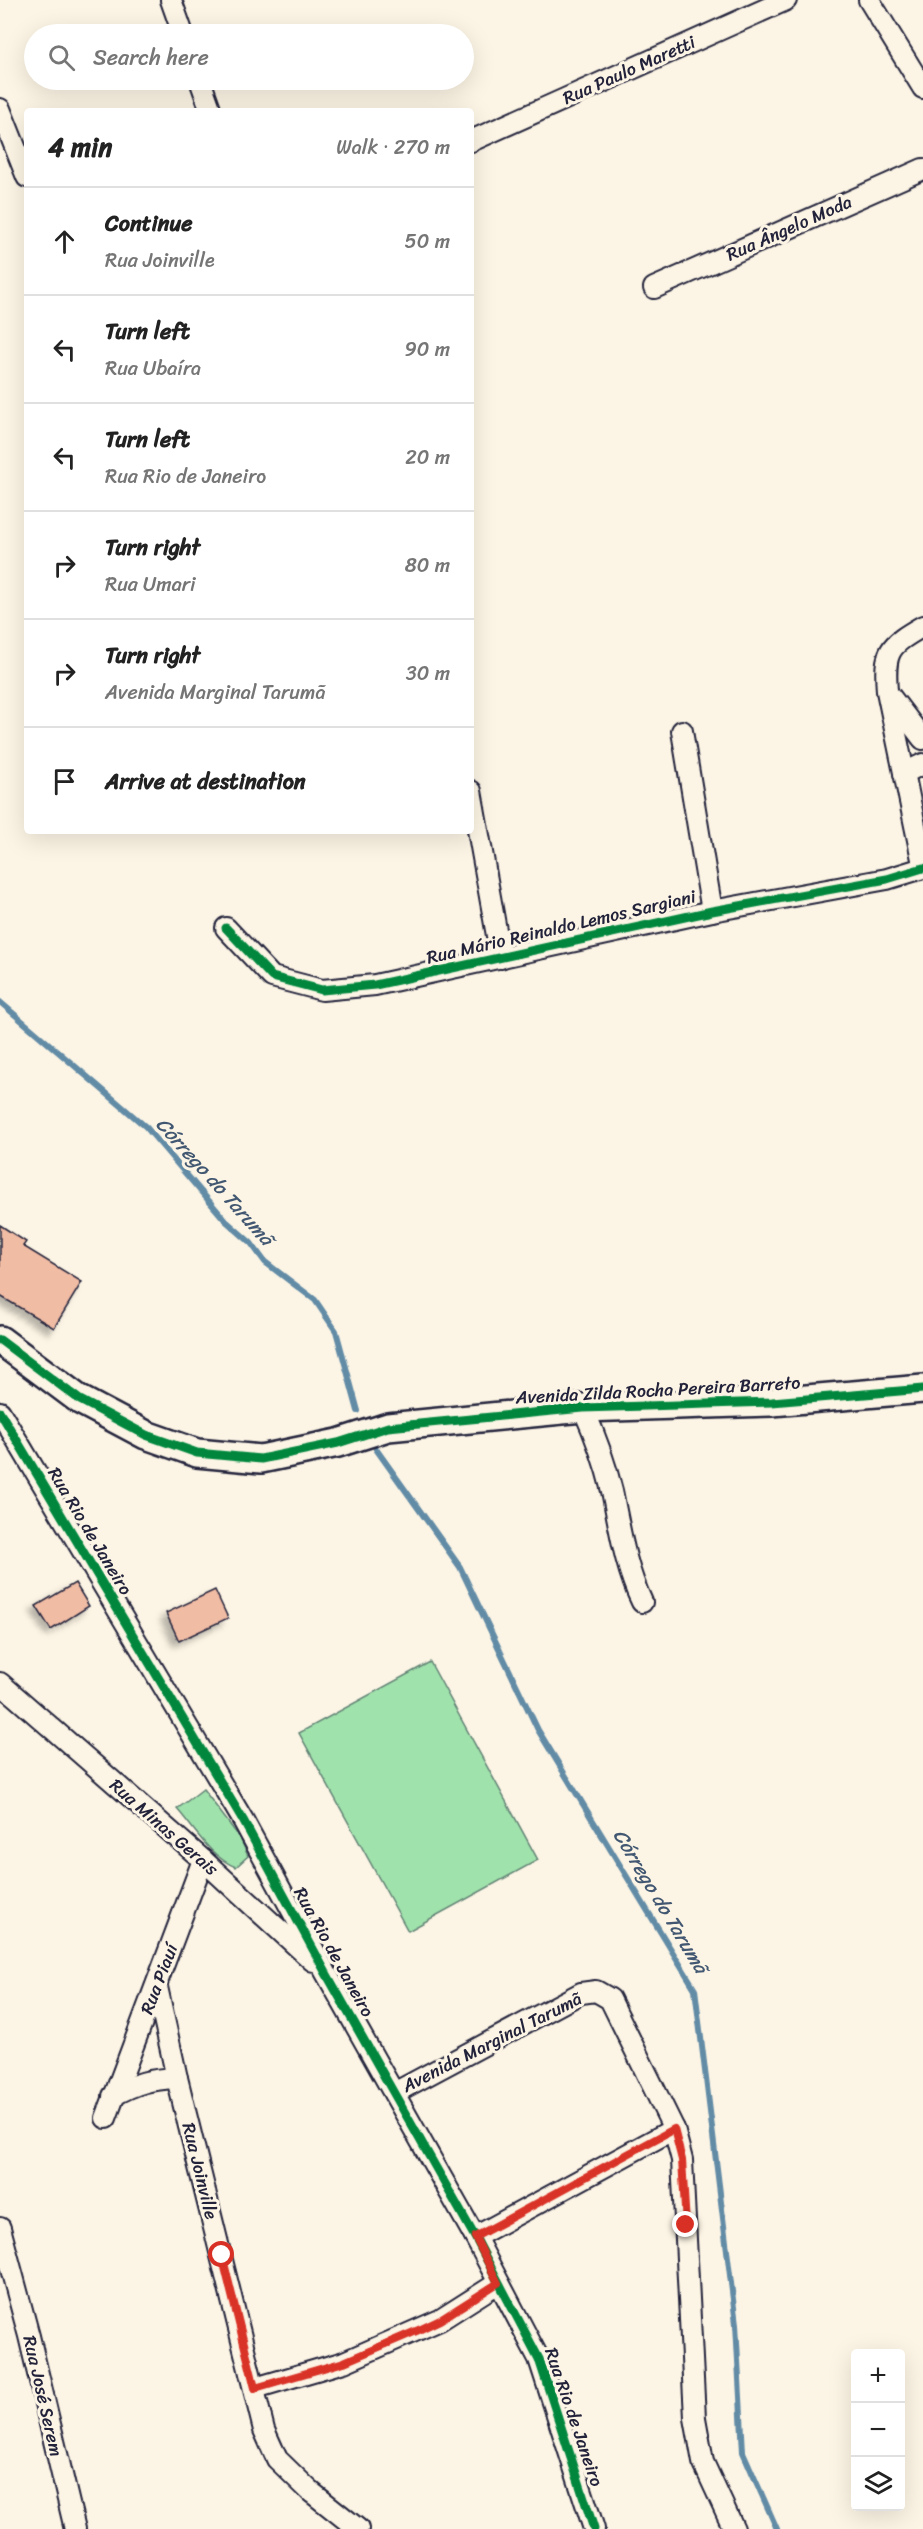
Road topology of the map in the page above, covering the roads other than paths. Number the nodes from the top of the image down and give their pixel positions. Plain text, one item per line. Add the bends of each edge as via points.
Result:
1 (171, 0) edge
2 (786, 0) edge
3 (869, 0) edge
4 (179, 24) edge
5 (923, 88) edge
6 (204, 90) edge
7 (210, 108) edge
8 (0, 109) edge
9 (474, 140) edge
10 (24, 169) edge
11 (923, 169) edge
12 (654, 288) dead end
13 (923, 626) edge
14 (887, 692) junction
15 (682, 731) dead end
16 (923, 739) edge
17 (923, 764) edge
18 (904, 773) junction
19 (474, 808) edge
20 (923, 866) edge
21 (712, 911) junction
22 (226, 928) dead end
23 (501, 958) junction
24 (0, 1340) edge
25 (923, 1389) edge
26 (582, 1408) junction
27 (0, 1412) edge
28 (642, 1602) dead end
29 (0, 1683) edge
30 (203, 1860) junction
31 (326, 1973) junction
32 (157, 1987) junction
33 (177, 2078) junction
34 (394, 2092) junction
35 (113, 2096) junction
36 (106, 2118) dead end
37 (674, 2129) junction
38 (0, 2228) edge
39 (475, 2237) junction
40 (498, 2283) junction
41 (255, 2388) junction
42 (75, 2529) edge
43 (358, 2529) edge
44 (594, 2529) edge
45 (734, 2529) edge

1 - 4 street
2 - 9 street, Rua Paulo Maretti
3 - 5 street
6 - 7 street
8 - 10 street
11 - 12 street, Rua Ângelo Moda
13 - 14 street via 892,647 885,664
14 - 16 street
14 - 18 street
15 - 21 street
17 - 18 street
18 - 20 street
19 - 23 street
20 - 21 street, Rua Mário Reinaldo Lemos Sargiani via 887,879
21 - 23 street, Rua Mário Reinaldo Lemos Sargiani
22 - 23 street, Rua Mário Reinaldo Lemos Sargiani via 272,977 322,990 375,985
24 - 26 street, Avenida Zilda Rocha Pereira Barreto via 80,1400 146,1435 197,1453 261,1459 338,1443 388,1427
25 - 26 street, Avenida Zilda Rocha Pereira Barreto via 772,1402
26 - 28 street via 597,1439 627,1564
27 - 31 street, Rua Rio de Janeiro via 243,1820
29 - 30 street, Rua Minas Gerais
30 - 31 street, Rua Minas Gerais
30 - 32 street, Rua Piauí
31 - 34 street, Rua Rio de Janeiro
32 - 33 street, Rua Joinville
32 - 35 street, Rua Piauí
33 - 35 street via 151,2079
33 - 41 street, Rua Joinville
34 - 37 street, Avenida Marginal Tarumã via 581,1993 596,1991 610,1999
34 - 39 street, Rua Rio de Janeiro
35 - 36 street, Rua Piauí
37 - 39 street
37 - 45 street, Avenida Marginal Tarumã via 682,2160 695,2418 703,2462
38 - 42 street, Rua José Serem
39 - 40 street, Rua Rio de Janeiro
40 - 41 street via 430,2325 344,2362
40 - 44 street, Rua Rio de Janeiro via 539,2359
41 - 43 street, Rua Joinville via 264,2430 277,2459 310,2492

